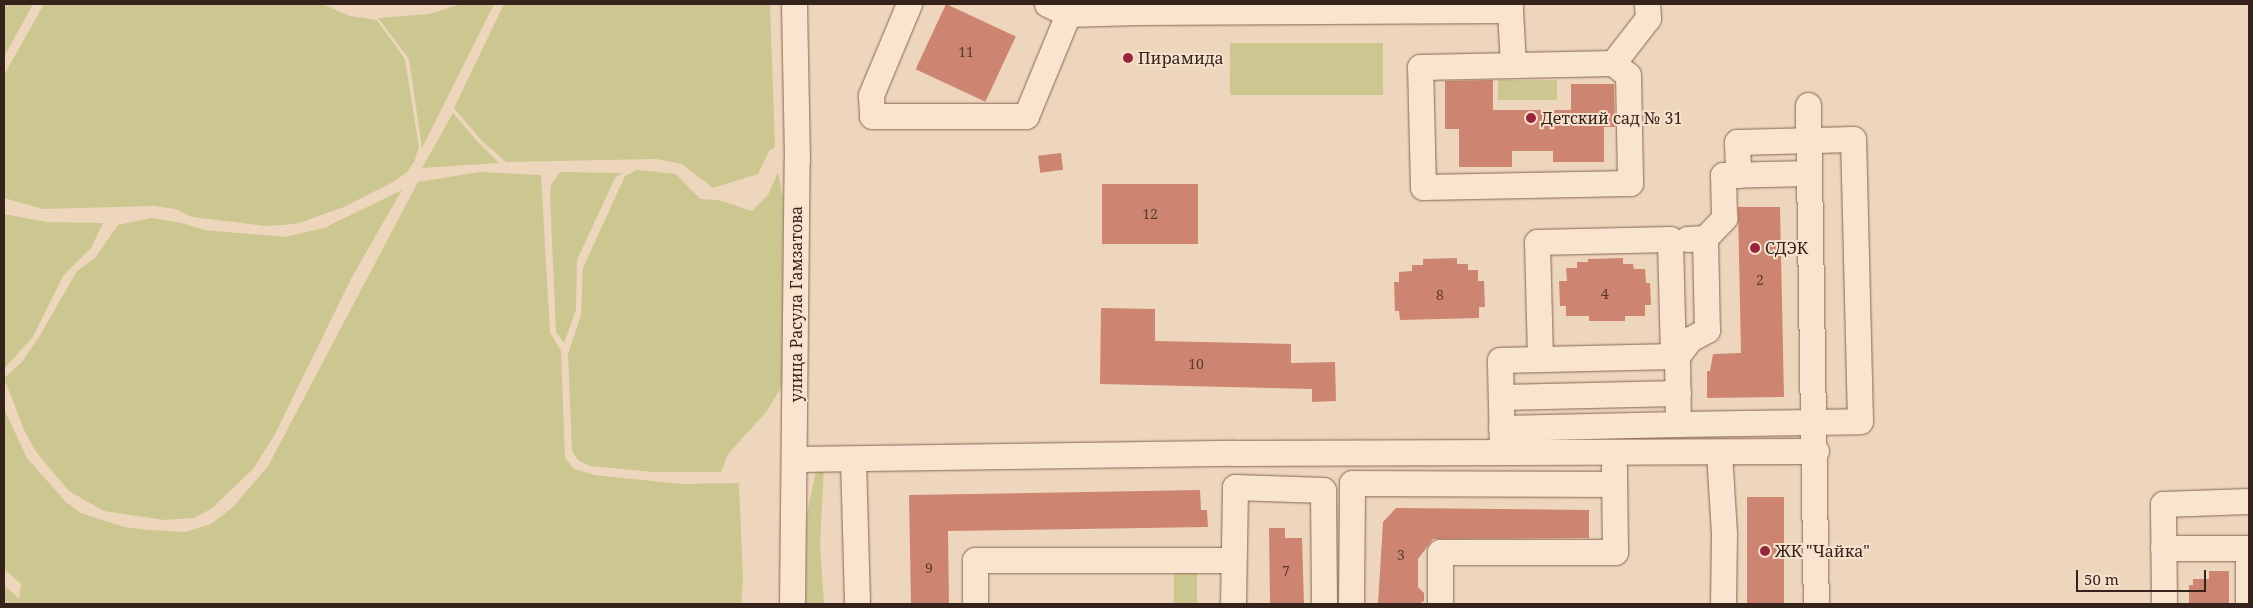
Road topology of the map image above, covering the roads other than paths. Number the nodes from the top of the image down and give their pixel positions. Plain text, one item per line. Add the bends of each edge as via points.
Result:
1 (794, 4) edge
2 (909, 4) edge
3 (1647, 4) edge
4 (1237, 7) edge
5 (1299, 7) edge
6 (1510, 7) edge
7 (1137, 8) edge
8 (1058, 9) edge
9 (1613, 63) junction
10 (1513, 65) junction
11 (1808, 105) dead end
12 (1809, 140) junction
13 (1809, 173) junction
14 (1738, 175) junction
15 (1705, 238) junction
16 (1670, 239) junction
17 (1675, 356) junction
18 (1540, 359) junction
19 (1678, 393) junction
20 (1501, 397) junction
21 (1815, 422) junction
22 (1678, 424) junction
23 (1502, 440) junction
24 (1816, 451) junction
25 (1235, 452) junction
26 (1614, 452) junction
27 (1720, 452) junction
28 (853, 458) junction
29 (796, 459) junction
30 (1614, 484) junction
31 (1235, 487) junction
32 (2249, 501) edge
33 (2163, 548) junction
34 (2249, 548) edge
35 (1233, 560) junction
36 (792, 604) edge
37 (857, 604) edge
38 (975, 604) edge
39 (1233, 604) edge
40 (1324, 604) edge
41 (1351, 604) edge
42 (1440, 604) edge
43 (1723, 604) edge
44 (1816, 604) edge
45 (2164, 604) edge
46 (2248, 604) edge

1 - 29 street, улица Расула Гамзатова
2 - 8 street via 871,95 872,116 1026,116
3 - 9 street via 1648,18
4 - 5 street
4 - 7 street
5 - 6 street
6 - 10 street
7 - 8 street
9 - 10 street
9 - 10 street via 1628,75 1630,183 1423,187 1420,67
11 - 12 street
12 - 13 street
12 - 14 street via 1737,142
12 - 21 street via 1854,139 1860,421
13 - 14 street
13 - 21 street
14 - 15 street via 1723,175 1724,218
15 - 16 street
15 - 17 street via 1707,330 1690,339
16 - 17 street
16 - 18 street via 1537,242
17 - 18 street
17 - 19 street
18 - 20 street via 1500,360
19 - 20 street
19 - 22 street
20 - 23 street
21 - 22 street
21 - 24 street
22 - 23 street
23 - 25 street
23 - 26 street
24 - 27 street
24 - 44 street
25 - 28 street
25 - 31 street
26 - 27 street
26 - 30 street
27 - 43 street
28 - 29 street
28 - 37 street
29 - 36 street, улица Расула Гамзатова
30 - 41 street via 1352,483
30 - 42 street via 1615,552 1440,552
31 - 35 street
31 - 40 street via 1323,490
32 - 33 street via 2163,504
33 - 34 street
33 - 45 street
34 - 46 street
35 - 38 street via 975,560
35 - 39 street

